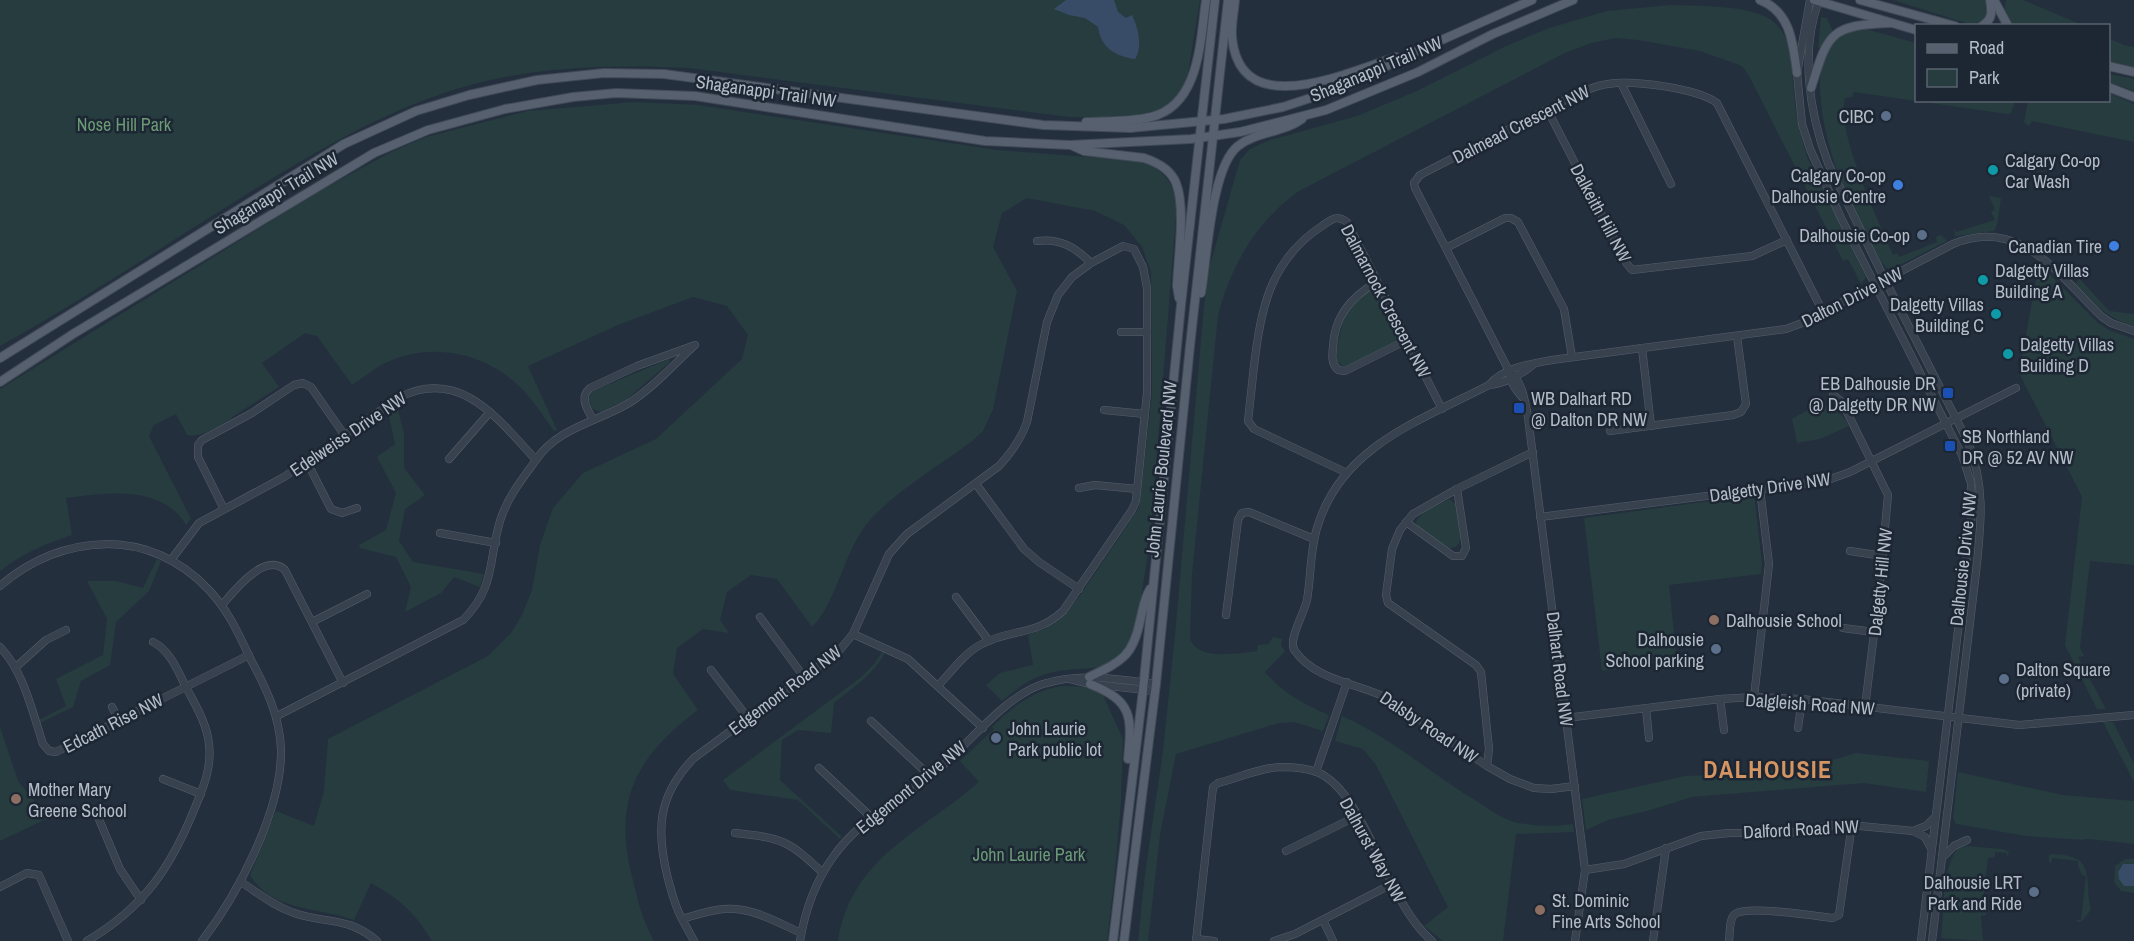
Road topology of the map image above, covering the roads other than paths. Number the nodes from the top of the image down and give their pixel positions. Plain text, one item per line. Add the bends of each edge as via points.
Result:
1 (1206, 0) edge
2 (1215, 0) edge
3 (1228, 0) edge
4 (1235, 0) edge
5 (1532, 0) edge
6 (1573, 0) edge
7 (1760, 0) edge
8 (1815, 0) edge
9 (1860, 0) edge
10 (1883, 0) edge
11 (1992, 0) edge
12 (1910, 14) junction
13 (1890, 23) junction
14 (1948, 24) edge
15 (1984, 24) edge
16 (2007, 24) edge
17 (1915, 29) edge
18 (1419, 50) junction
19 (2110, 66) edge
20 (2134, 72) edge
21 (1797, 73) junction
22 (1621, 83) junction
23 (2110, 87) edge
24 (1810, 88) junction
25 (2134, 97) edge
26 (1547, 109) junction
27 (1305, 117) junction
28 (1215, 120) junction
29 (1202, 121) junction
30 (1064, 126) junction
31 (1214, 136) junction
32 (1200, 138) junction
33 (1070, 145) junction
34 (1671, 184) dead end
35 (1787, 240) junction
36 (1036, 241) dead end
37 (1446, 248) junction
38 (1091, 262) junction
39 (1885, 280) junction
40 (1377, 282) junction
41 (1874, 286) junction
42 (1181, 305) junction
43 (1823, 312) junction
44 (2134, 331) edge
45 (1121, 332) dead end
46 (1147, 332) junction
47 (1737, 336) junction
48 (1407, 340) junction
49 (1190, 346) junction
50 (1642, 348) junction
51 (1572, 357) junction
52 (0, 358) edge
53 (1511, 375) junction
54 (0, 382) edge
55 (2016, 388) dead end
56 (1833, 395) dead end
57 (1442, 409) junction
58 (1104, 410) dead end
59 (490, 412) junction
60 (1146, 414) junction
61 (1956, 418) junction
62 (593, 420) junction
63 (1947, 424) junction
64 (1651, 426) junction
65 (1610, 430) dead end
66 (345, 436) junction
67 (1533, 452) junction
68 (449, 459) dead end
69 (536, 460) junction
70 (1873, 460) junction
71 (307, 462) junction
72 (1345, 472) junction
73 (976, 484) junction
74 (1079, 488) dead end
75 (1137, 489) junction
76 (1457, 489) junction
77 (1760, 489) junction
78 (357, 508) dead end
79 (224, 509) junction
80 (1540, 516) junction
81 (1406, 522) junction
82 (440, 533) dead end
83 (1314, 539) junction
84 (496, 543) junction
85 (1850, 551) dead end
86 (1883, 556) junction
87 (171, 561) junction
88 (0, 586) edge
89 (1152, 586) junction
90 (1079, 588) junction
91 (367, 594) dead end
92 (956, 597) dead end
93 (222, 605) junction
94 (1226, 615) dead end
95 (760, 617) dead end
96 (312, 622) junction
97 (1843, 628) dead end
98 (66, 630) dead end
99 (1874, 632) junction
100 (853, 634) junction
101 (989, 641) junction
102 (153, 642) dead end
103 (1292, 645) joint
104 (0, 646) edge
105 (249, 655) junction
106 (16, 667) junction
107 (711, 670) dead end
108 (804, 677) junction
109 (1090, 680) junction
110 (1347, 682) junction
111 (343, 683) junction
112 (938, 686) junction
113 (1143, 686) junction
114 (186, 687) junction
115 (1155, 687) junction
116 (1754, 697) junction
117 (1720, 699) junction
118 (1802, 699) junction
119 (112, 707) dead end
120 (1865, 707) junction
121 (1646, 708) junction
122 (277, 716) junction
123 (2134, 716) edge
124 (1947, 717) junction
125 (748, 718) junction
126 (1566, 718) junction
127 (1958, 719) junction
128 (119, 720) junction
129 (871, 721) dead end
130 (983, 728) junction
131 (1798, 728) dead end
132 (1724, 730) dead end
133 (1649, 738) dead end
134 (1487, 766) junction
135 (819, 768) dead end
136 (1316, 772) junction
137 (1131, 775) junction
138 (930, 776) junction
139 (163, 779) dead end
140 (1575, 786) junction
141 (201, 794) junction
142 (1357, 816) junction
143 (98, 817) dead end
144 (871, 817) junction
145 (1935, 817) junction
146 (1851, 824) junction
147 (1913, 831) junction
148 (735, 833) dead end
149 (1966, 840) dead end
150 (1666, 848) junction
151 (1932, 850) junction
152 (1286, 851) dead end
153 (1942, 858) junction
154 (1585, 870) junction
155 (823, 873) junction
156 (240, 882) junction
157 (1392, 884) junction
158 (0, 887) edge
159 (141, 900) junction
160 (682, 919) junction
161 (1323, 920) junction
162 (801, 937) edge
163 (204, 940) edge
164 (1196, 940) edge
165 (68, 941) edge
166 (87, 941) edge
167 (377, 941) edge
168 (694, 941) edge
169 (1113, 941) edge
170 (1125, 941) edge
171 (1214, 941) edge
172 (1274, 941) edge
173 (1333, 941) edge
174 (1432, 941) edge
175 (1575, 941) edge
176 (1653, 941) edge
177 (1728, 941) edge
178 (1921, 941) edge
179 (1932, 941) edge

1 - 30 main road via 1196,65 1183,98 1174,106 1152,117
2 - 29 main road, John Laurie Boulevard NW
3 - 28 main road, John Laurie Boulevard NW
4 - 18 main road via 1235,52 1245,71 1269,86 1323,80
5 - 18 main road, Shaganappi Trail NW
6 - 27 main road, Shaganappi Trail NW via 1372,92
7 - 21 main road via 1785,19
8 - 13 main road
8 - 21 street, Dalhousie Drive NW
8 - 24 street, Dalhousie Drive NW via 1808,63
9 - 12 main road
10 - 12 main road
11 - 15 main road via 1990,19
11 - 16 main road
12 - 14 main road
13 - 17 main road
13 - 24 main road via 1852,26 1835,33 1824,46
18 - 28 main road, Shaganappi Trail NW via 1347,86 1283,107
19 - 20 main road
21 - 41 street, Dalhousie Drive NW via 1802,124 1810,150
22 - 26 street, Dalmead Crescent NW via 1598,86
22 - 34 street
22 - 35 street, Dalmead Crescent NW via 1680,89 1712,99
23 - 25 main road
24 - 39 street, Dalhousie Drive NW via 1828,163
26 - 35 street, Dalkeith Hill NW via 1632,270 1752,256
26 - 37 street, Dalmead Crescent NW via 1416,179 1415,188
27 - 31 main road, Shaganappi Trail NW
27 - 49 main road via 1246,141 1226,161 1213,208
28 - 29 main road, Shaganappi Trail NW
28 - 31 main road, John Laurie Boulevard NW
29 - 30 main road, Shaganappi Trail NW via 1130,128
29 - 32 main road, John Laurie Boulevard NW
30 - 52 main road, Shaganappi Trail NW via 664,74 593,74 510,85 416,111 344,144
31 - 32 main road, Shaganappi Trail NW
31 - 49 main road, John Laurie Boulevard NW
32 - 33 main road, Shaganappi Trail NW
32 - 42 main road, John Laurie Boulevard NW
33 - 42 main road via 1084,152 1144,158 1176,182 1180,198 1177,286
33 - 54 main road, Shaganappi Trail NW via 985,141 695,96 616,93 505,109 428,130 374,153
35 - 43 street, Dalmead Crescent NW
36 - 38 street via 1066,244
37 - 51 street via 1505,218 1518,222 1564,309
37 - 53 street, Dalmead Crescent NW
38 - 46 street, Edgemont Road NW via 1123,246 1136,251 1146,280
38 - 73 street, Edgemont Road NW via 1066,284 1050,312 1022,435 1009,456
39 - 41 street, Dalton Drive NW
39 - 44 street, Dalton Drive NW via 1968,238 2003,238 2024,245 2041,257 2101,316
39 - 61 street, Dalhousie Drive NW
40 - 48 street, Dalmarnock Crescent NW
40 - 48 street via 1351,301 1340,318 1333,344 1333,364 1345,371
40 - 72 street, Dalmarnock Crescent NW via 1347,222 1334,218 1306,238 1283,264 1267,294 1258,330 1250,425
41 - 43 street, Dalton Drive NW
41 - 63 street, Dalhousie Drive NW
42 - 89 main road, John Laurie Boulevard NW
43 - 47 street, Dalton Drive NW via 1786,329
45 - 46 street
46 - 60 street, Edgemont Road NW
47 - 50 street, Dalton Drive NW
47 - 64 street via 1746,404 1743,410 1733,415
48 - 57 street, Dalmarnock Crescent NW
49 - 115 main road, John Laurie Boulevard NW
50 - 51 street, Dalton Drive NW
50 - 64 street
51 - 53 street, Dalton Drive NW via 1525,364
53 - 57 street, Dalton Drive NW via 1494,380
53 - 67 street, Dalhart Road NW via 1528,417
55 - 61 street, Dalgetty Drive NW
56 - 70 street, Dalgetty Hill NW via 1842,402
57 - 72 street, Dalton Drive NW via 1376,445
58 - 60 street
59 - 66 street, Edelweiss Drive NW via 472,398 451,390 414,391
59 - 68 street
59 - 69 street, Edelweiss Drive NW
60 - 75 street, Edgemont Road NW
61 - 63 street, Dalgetty Drive NW
61 - 127 street, Dalhousie Drive NW via 1974,458 1981,491 1976,572
62 - 62 street via 640,395 695,345 590,388 584,401
62 - 69 street via 551,442
63 - 70 street, Dalgetty Drive NW
63 - 124 street, Dalhousie Drive NW via 1965,463 1972,496
64 - 65 street
66 - 71 street, Edelweiss Drive NW
66 - 79 street via 311,387 303,383 202,440 198,457
67 - 76 street
67 - 80 street, Dalhart Road NW
69 - 84 street via 508,501
70 - 77 street, Dalgetty Drive NW via 1825,481
70 - 86 street, Dalgetty Hill NW via 1888,495
71 - 78 street via 331,509 342,513
71 - 79 street, Edelweiss Drive NW
72 - 83 street, Dalton Drive NW via 1326,503
73 - 90 street via 1024,549
73 - 100 street, Edgemont Road NW via 895,546
74 - 75 street via 1095,485
75 - 90 street, Edgemont Road NW via 1132,510
76 - 81 street via 1420,508
76 - 81 street via 1466,548 1462,556 1454,556
77 - 80 street, Dalgetty Drive NW
77 - 116 street via 1769,564
79 - 87 street, Edelweiss Drive NW via 199,524
80 - 126 street, Dalhart Road NW
81 - 134 street via 1392,549 1387,601 1481,670 1489,749
82 - 84 street
83 - 94 street via 1249,512 1242,513
83 - 103 street, Dalton Drive NW via 1303,616
84 - 111 street via 485,591 463,620
85 - 86 street
86 - 99 street, Dalgetty Hill NW
87 - 88 street via 131,547 87,545 50,554
87 - 93 street via 199,580
89 - 109 main road via 1128,654
89 - 113 main road, John Laurie Boulevard NW
90 - 101 street, Edgemont Road NW via 1063,611 1046,624
91 - 96 street
92 - 101 street
93 - 96 street via 252,574 275,564 285,570
93 - 105 street
95 - 108 street
96 - 111 street
97 - 99 street
98 - 106 street via 46,640
99 - 120 street, Dalgetty Hill NW
100 - 108 street, Edgemont Road NW via 838,652
100 - 112 street via 908,659
101 - 112 street, Edgemont Road NW via 969,653
102 - 114 street via 170,657
103 - 110 street, Dalsby Road NW via 1312,668
104 - 106 street, Edcath Rise NW
105 - 114 street, Edcath Rise NW
105 - 122 street
106 - 128 street, Edcath Rise NW via 43,744 49,751 60,751
107 - 125 street
108 - 125 street, Edgemont Road NW
109 - 113 street, Edgemont Drive NW
109 - 130 street, Edgemont Drive NW via 1042,684 1012,701
109 - 137 main road via 1115,696 1128,714
110 - 134 street, Dalsby Road NW via 1391,700
110 - 136 street
111 - 122 street
112 - 130 street
113 - 115 street, Edgemont Drive NW
113 - 137 main road, John Laurie Boulevard NW
114 - 128 street, Edcath Rise NW
114 - 141 street via 209,742 209,770
115 - 170 main road, John Laurie Boulevard NW
116 - 117 street, Dalgleish Road NW
116 - 118 street, Dalgleish Road NW
117 - 121 street, Dalgleish Road NW
117 - 132 street
118 - 120 street, Dalgleish Road NW
118 - 131 street
119 - 128 street
120 - 124 street, Dalgleish Road NW
121 - 126 street, Dalgleish Road NW
121 - 133 street
122 - 156 street via 281,748 277,789
123 - 127 street via 2028,725
124 - 127 street
124 - 145 street, Dalhousie Drive NW
125 - 160 street, Edgemont Road NW via 685,767 663,808 661,849
126 - 140 street, Dalhart Road NW
127 - 153 street, Dalhousie Drive NW
129 - 138 street
130 - 138 street, Edgemont Drive NW
134 - 140 street, Dalsby Road NW via 1534,788
135 - 144 street
136 - 142 street, Dalhurst Way NW via 1343,793
136 - 164 street via 1276,768 1213,787
137 - 169 main road, John Laurie Boulevard NW
138 - 144 street, Edgemont Drive NW
139 - 141 street
140 - 154 street, Dalhart Road NW
141 - 159 street via 173,857
142 - 152 street
142 - 157 street, Dalhurst Way NW
143 - 159 street via 120,869
144 - 155 street, Edgemont Drive NW via 845,842
145 - 147 street
145 - 151 street, Dalhousie Drive NW
146 - 147 street, Dalford Road NW
146 - 150 street, Dalford Road NW via 1783,834 1715,834
146 - 177 street via 1839,915 1833,918 1770,911 1738,913 1732,918
147 - 151 street via 1924,837
148 - 155 street via 786,843
149 - 153 street
150 - 154 street, Dalford Road NW via 1624,864
150 - 176 street
151 - 178 street, Dalhousie Drive NW
153 - 179 street, Dalhousie Drive NW
154 - 175 street, Dalhart Road NW
155 - 162 street, Edgemont Drive NW via 811,897
156 - 163 street
156 - 167 street via 286,910 351,924
157 - 161 street
157 - 174 street, Dalhurst Way NW via 1414,923
158 - 165 street via 27,873 39,875
159 - 166 street
160 - 162 street via 740,909
160 - 168 street, Edgemont Road NW
161 - 172 street
161 - 173 street
164 - 171 street

